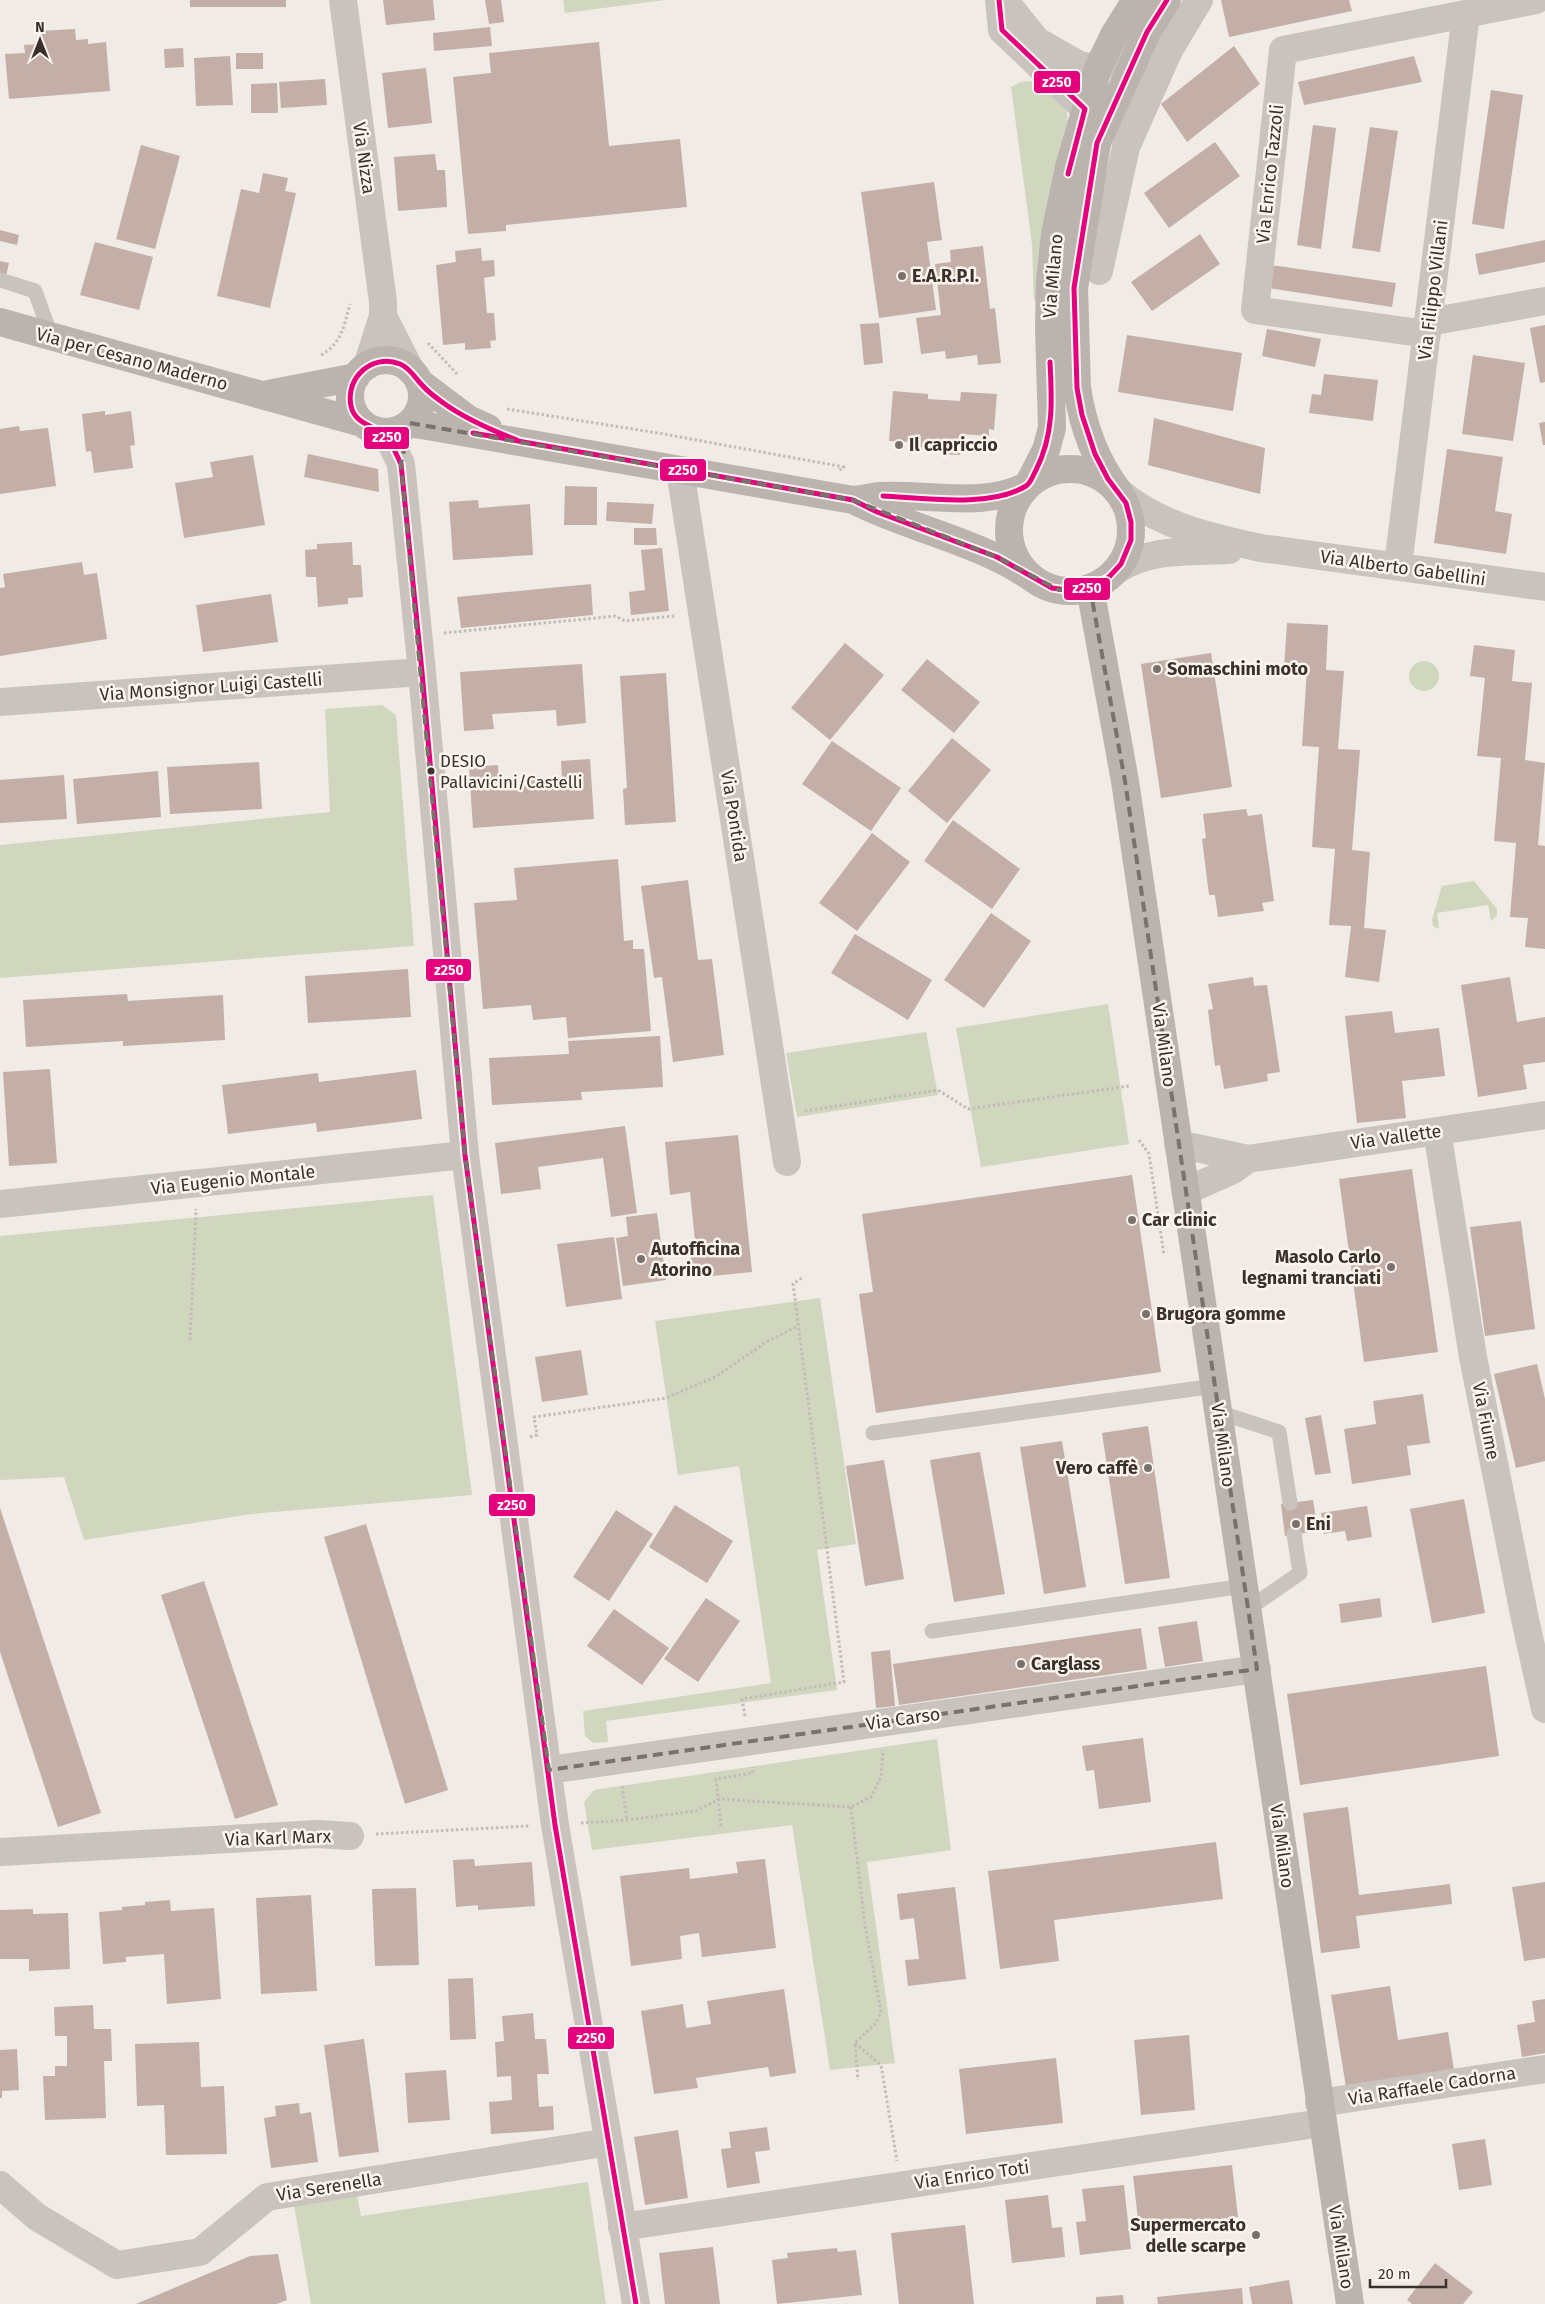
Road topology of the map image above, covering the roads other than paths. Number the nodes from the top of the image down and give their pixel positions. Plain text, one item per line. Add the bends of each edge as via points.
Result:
1 (343, 0) edge
2 (998, 0) edge
3 (1004, 0) edge
4 (1136, 0) edge
5 (1167, 0) edge
6 (1199, 0) edge
7 (1536, 0) edge
8 (1449, 11) edge
9 (1147, 32) junction
10 (1098, 68) junction
11 (1085, 109) junction
12 (1099, 271) dead end
13 (0, 280) edge
14 (1545, 301) edge
15 (383, 316) junction
16 (0, 322) edge
17 (1428, 328) junction
18 (51, 336) junction
19 (361, 372) junction
20 (415, 377) junction
21 (264, 395) junction
22 (410, 423) junction
23 (371, 428) junction
24 (516, 440) junction
25 (401, 464) junction
26 (680, 470) junction
27 (1028, 485) junction
28 (1119, 492) junction
29 (853, 500) junction
30 (1261, 548) junction
31 (1398, 566) junction
32 (1115, 572) junction
33 (1035, 580) junction
34 (1545, 587) edge
35 (1090, 588) junction
36 (422, 672) junction
37 (0, 702) edge
38 (1545, 1115) edge
39 (1437, 1131) junction
40 (1178, 1144) junction
41 (466, 1155) junction
42 (1248, 1159) junction
43 (788, 1162) dead end
44 (1186, 1191) junction
45 (0, 1204) edge
46 (1216, 1399) junction
47 (873, 1433) dead end
48 (1290, 1503) dead end
49 (1294, 1534) dead end
50 (1246, 1597) junction
51 (1535, 1618) edge
52 (932, 1631) dead end
53 (1257, 1669) junction
54 (1545, 1710) edge
55 (549, 1770) junction
56 (350, 1836) road end
57 (0, 1852) edge
58 (1545, 2069) edge
59 (1321, 2113) junction
60 (610, 2142) junction
61 (0, 2185) edge
62 (622, 2227) junction
63 (636, 2304) edge
64 (1350, 2304) edge

1 - 15 street, Via Nizza
2 - 11 street via 1002,30
3 - 10 street via 1037,41 1079,65
4 - 10 main road, Via Milano
5 - 9 main road, Via Milano
6 - 12 street via 1169,50 1126,147
7 - 8 street
8 - 17 street, Via Filippo Villani
8 - 17 street, Via Enrico Tazzoli via 1283,50 1254,310
9 - 10 street, Via Milano via 1120,57
9 - 28 main road, Via Milano via 1097,143 1074,288 1076,388 1080,409 1095,454
10 - 11 main road, Via Milano
11 - 27 main road, Via Milano via 1055,234 1050,281 1052,428 1046,450
13 - 18 lane via 35,290
14 - 17 street
15 - 19 street, Via Nizza
15 - 20 street, Via Nizza
16 - 18 main road, Via per Cesano Maderno
17 - 31 street, Via Filippo Villani
18 - 21 main road, Via per Cesano Maderno
19 - 20 main road via 382,361 390,361 399,363
19 - 21 main road, Via per Cesano Maderno
19 - 23 main road via 351,389 351,405 354,414
20 - 22 main road via 421,391 420,406
20 - 24 main road via 468,420
21 - 23 main road, Via per Cesano Maderno
22 - 23 main road via 396,430
22 - 24 main road
22 - 25 street
23 - 25 street via 392,445
24 - 26 main road
25 - 36 street
26 - 29 main road
26 - 43 street, Via Pontida
27 - 28 main road via 1055,470 1078,469 1102,477
27 - 29 main road via 1001,494 975,497 881,496
27 - 33 main road via 1014,504 1009,533 1016,558
28 - 30 street, Via Alberto Gabellini via 1166,522
28 - 32 main road via 1129,513 1132,533 1126,555
29 - 33 main road via 996,557
30 - 31 street, Via Alberto Gabellini
30 - 32 street, Via Alberto Gabellini via 1164,553 1135,560
31 - 34 street, Via Alberto Gabellini
32 - 35 main road
33 - 35 main road via 1059,590
35 - 40 main road, Via Milano via 1125,781
36 - 37 street, Via Monsignor Luigi Castelli
36 - 41 street
38 - 39 street, Via Vallette
39 - 42 street, Via Vallette
39 - 51 street, Via Fiume via 1473,1357
40 - 42 street, Via Vallette
40 - 44 main road, Via Milano
41 - 45 street, Via Eugenio Montale
41 - 55 street
42 - 44 street, Via Vallette via 1221,1176
44 - 46 main road, Via Milano
46 - 47 lane
46 - 48 lane via 1279,1432
46 - 50 main road, Via Milano
49 - 50 lane via 1300,1573
50 - 52 lane
50 - 53 main road, Via Milano
51 - 54 street, Via Fiume
53 - 55 street, Via Carso
53 - 59 main road, Via Milano
55 - 60 street via 555,1825
56 - 57 street, Via Karl Marx via 317,1834
58 - 59 street, Via Raffaele Cadorna
59 - 62 street, Via Enrico Toti via 902,2186
59 - 64 main road, Via Milano
60 - 61 street, Via Serenella via 268,2197 200,2252 117,2265 37,2216
60 - 62 street
62 - 63 street

